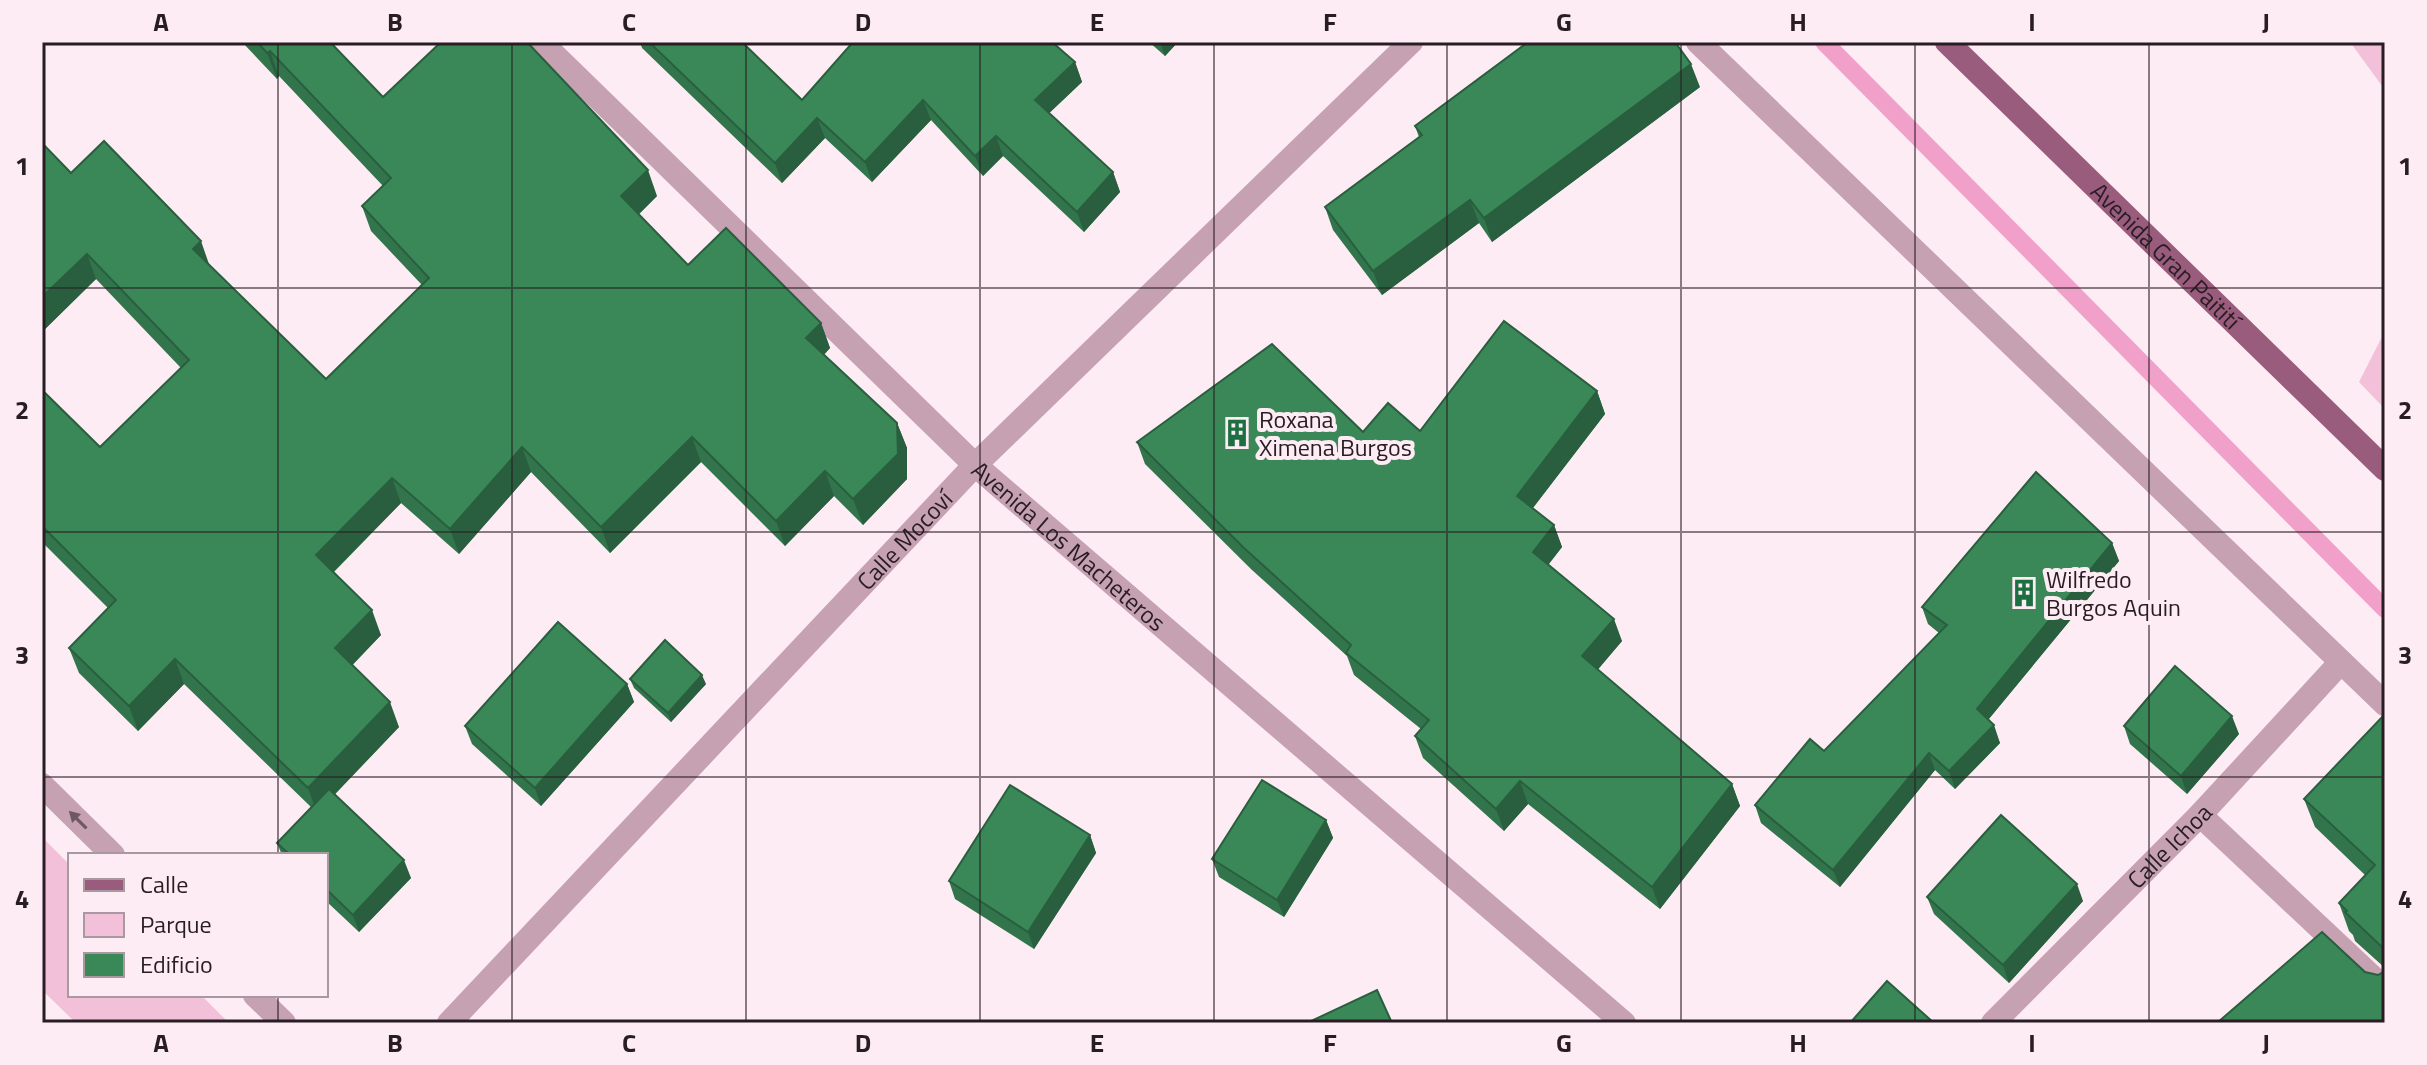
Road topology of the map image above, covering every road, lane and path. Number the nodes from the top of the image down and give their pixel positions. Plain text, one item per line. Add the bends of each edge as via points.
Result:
1 (541, 42) edge
2 (1411, 42) edge
3 (1698, 42) edge
4 (1947, 42) edge
5 (975, 465) junction
6 (2385, 469) edge
7 (2341, 662) junction
8 (2385, 704) edge
9 (42, 785) edge
10 (2200, 815) junction
11 (111, 853) edge
12 (2385, 989) edge
13 (257, 997) edge
14 (284, 1023) edge
15 (449, 1023) edge
16 (1624, 1023) edge
17 (1993, 1023) edge

1 - 5 street, Avenida Los Macheteros
2 - 5 street, Calle Mocoví
3 - 7 street
4 - 6 main road, Avenida Gran Paitití
5 - 15 street, Calle Mocoví
5 - 16 street, Avenida Los Macheteros
7 - 8 street
7 - 10 street, Calle Ichoa
11 -> 9 street
10 - 12 street
10 - 17 street, Calle Ichoa
13 - 14 street

